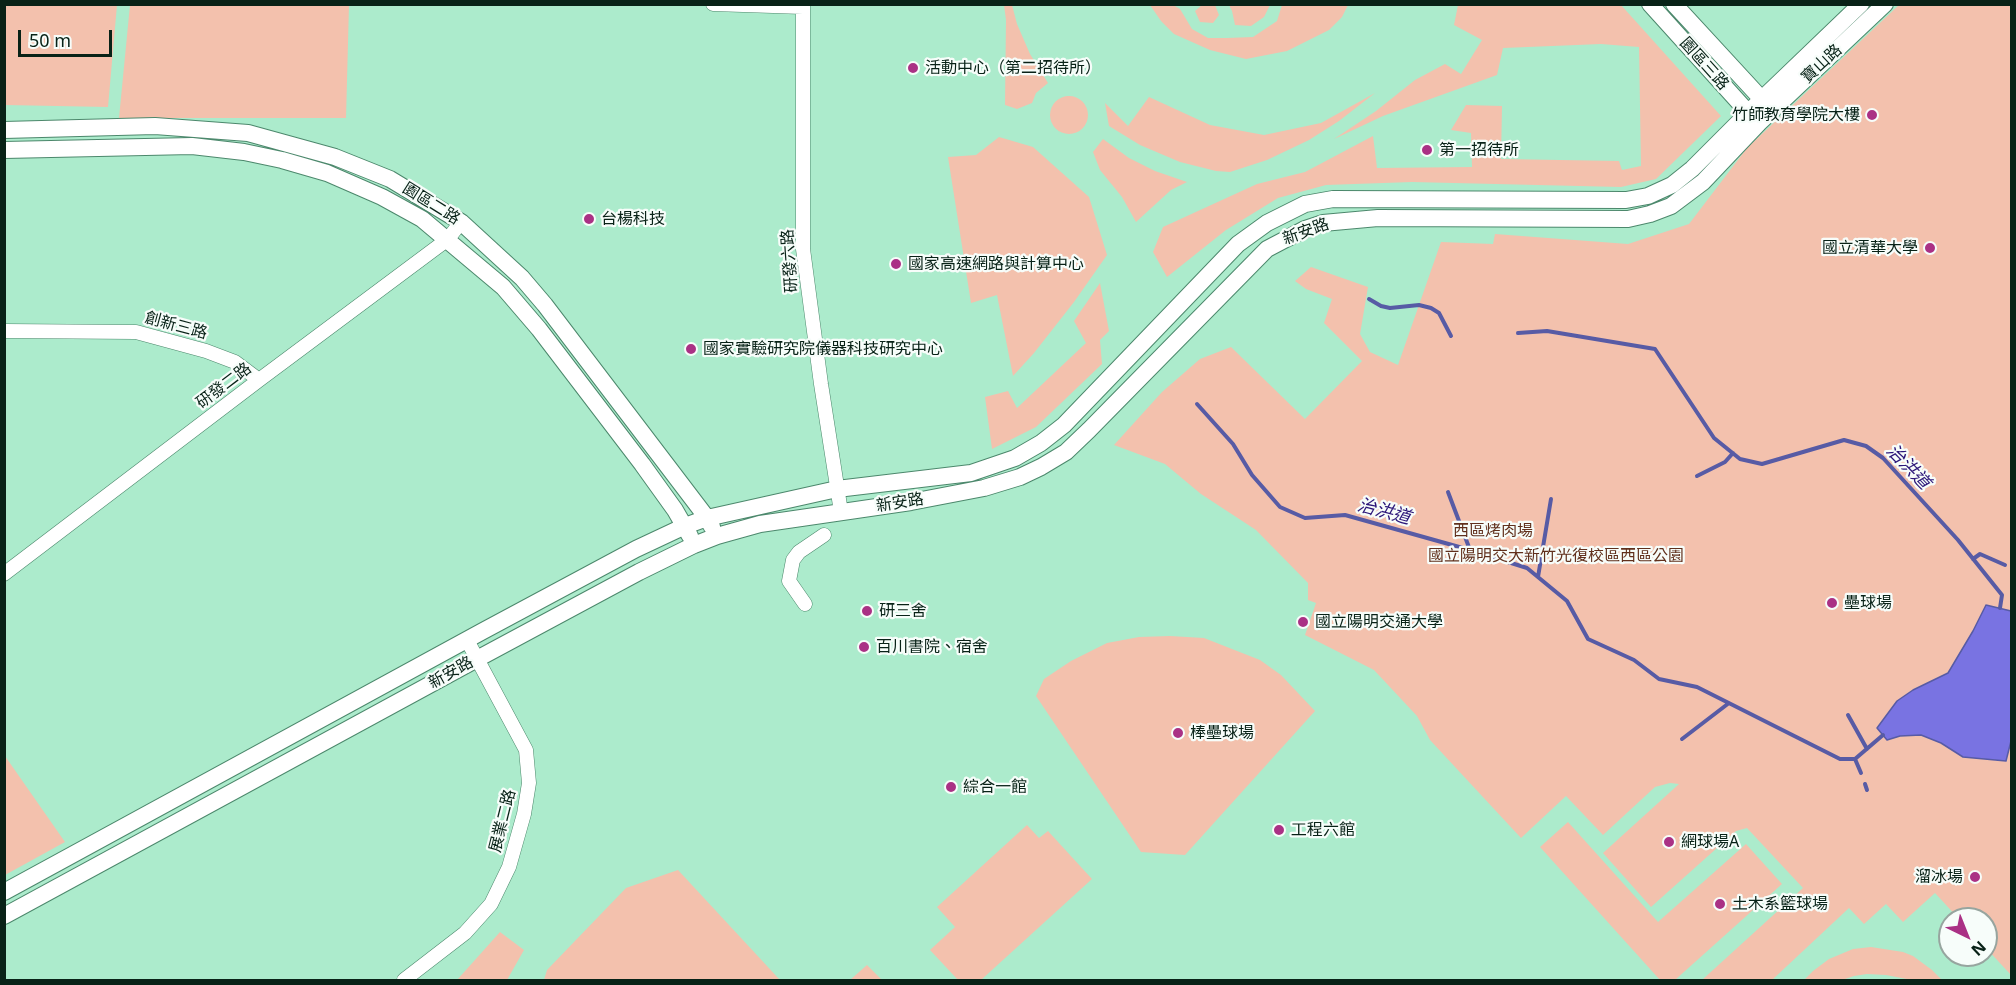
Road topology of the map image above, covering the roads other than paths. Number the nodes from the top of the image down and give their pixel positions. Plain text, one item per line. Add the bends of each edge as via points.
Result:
1 (713, 4) edge
2 (1650, 4) edge
3 (1674, 4) edge
4 (1862, 4) edge
5 (1885, 4) edge
6 (803, 6) edge
7 (1767, 105) junction
8 (1753, 118) junction
9 (4, 130) edge
10 (4, 150) edge
11 (461, 222) junction
12 (448, 239) junction
13 (4, 331) edge
14 (259, 380) junction
15 (837, 489) junction
16 (841, 512) junction
17 (707, 518) junction
18 (685, 526) junction
19 (824, 535) dead end
20 (717, 536) junction
21 (694, 545) junction
22 (4, 574) edge
23 (805, 604) dead end
24 (466, 640) junction
25 (477, 659) junction
26 (4, 892) edge
27 (4, 916) edge
28 (404, 981) edge

1 - 6 street
2 - 8 street, 園區三路
3 - 7 street, 園區三路
4 - 7 street, 寶山路
5 - 7 street, 寶山路
6 - 15 street, 研發六路 via 803,249
7 - 8 street, 寶山路
8 - 15 street, 新安路 via 1672,185 1626,201 1333,199 1305,204 1267,223 1238,244 1093,396 1041,443 1015,458 970,473
8 - 16 street, 新安路 via 1703,182 1671,206 1650,214 1628,219 1378,218 1323,223 1305,229 1267,249 1066,452 1020,477 984,488
9 - 11 street, 園區二路 via 155,126 248,133 335,157 390,179
10 - 12 street, 園區二路 via 192,146 244,152 327,173 382,197
11 - 12 street, 研發二路
11 - 17 street, 園區二路 via 522,278 545,305
12 - 14 street, 研發二路
12 - 18 street, 園區二路 via 503,287 539,329
13 - 14 street, 創新三路 via 136,332 235,362
14 - 22 street, 研發二路
15 - 16 street, 研發六路
15 - 17 street, 新安路
16 - 20 street, 新安路 via 760,524
17 - 18 street, 新安路
17 - 20 street, 園區二路
18 - 21 street, 園區二路
18 - 24 street, 新安路
19 - 23 street via 793,560 789,581
20 - 21 street, 新安路
21 - 25 street, 新安路
24 - 25 street, 展業二路
24 - 26 street, 新安路
25 - 27 street, 新安路
25 - 28 street, 展業二路 via 526,750 529,783 524,814 509,867 491,904 465,933

